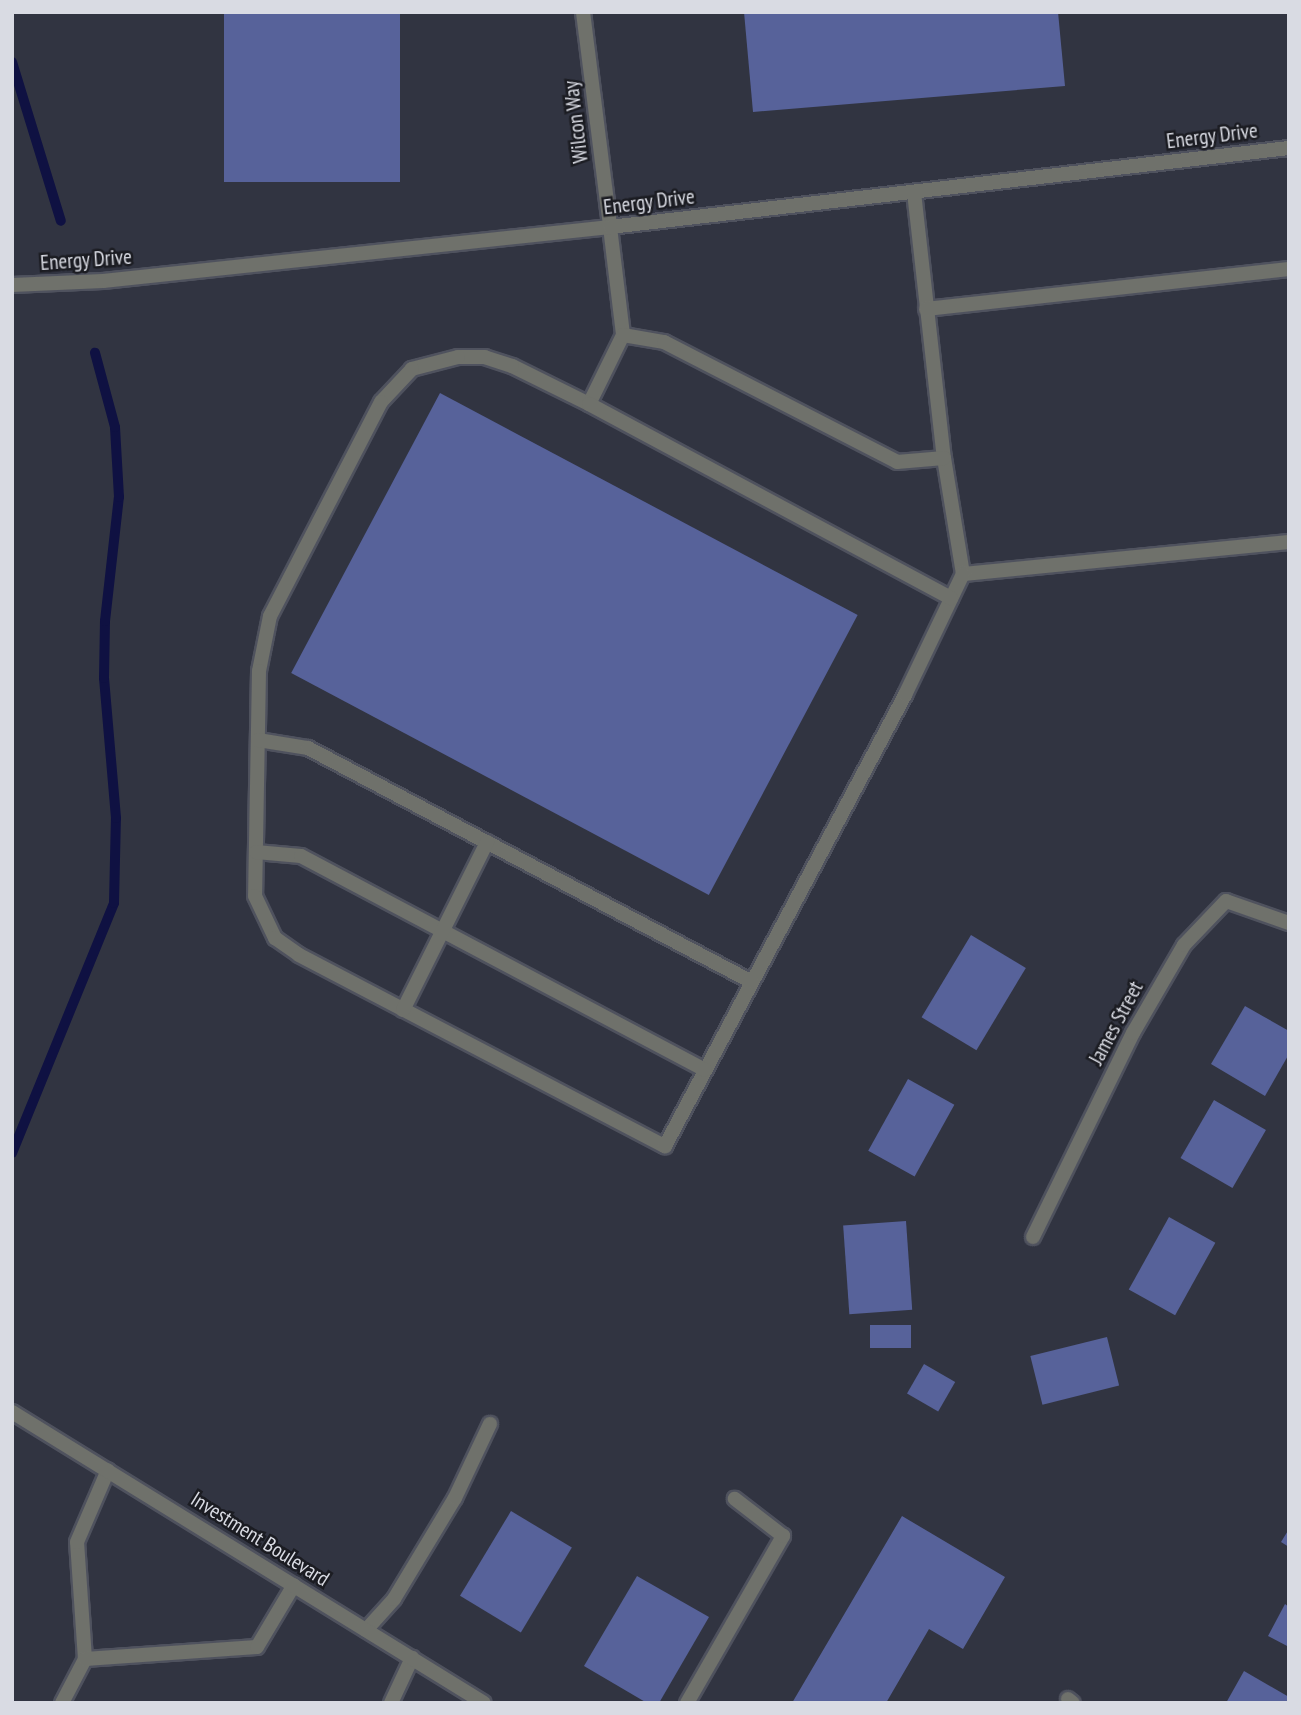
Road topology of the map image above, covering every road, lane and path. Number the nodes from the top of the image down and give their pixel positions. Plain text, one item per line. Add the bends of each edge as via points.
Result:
1 (583, 12) edge
2 (1289, 148) edge
3 (914, 192) junction
4 (610, 228) junction
5 (1289, 269) edge
6 (12, 285) edge
7 (926, 309) junction
8 (623, 335) junction
9 (589, 404) junction
10 (944, 458) junction
11 (1289, 542) edge
12 (962, 574) junction
13 (951, 598) junction
14 (258, 740) junction
15 (486, 842) junction
16 (256, 852) junction
17 (1289, 923) edge
18 (443, 931) junction
19 (752, 982) junction
20 (403, 1010) junction
21 (705, 1070) junction
22 (1033, 1237) dead end
23 (12, 1412) edge
24 (490, 1424) dead end
25 (108, 1470) junction
26 (735, 1499) dead end
27 (294, 1585) junction
28 (366, 1630) junction
29 (412, 1658) junction
30 (86, 1659) junction
31 (62, 1703) edge
32 (391, 1703) edge
33 (484, 1703) edge
34 (687, 1703) edge

1 - 4 street, Wilcon Way
2 - 3 street, Energy Drive
3 - 4 street, Energy Drive
3 - 7 street
4 - 6 street, Energy Drive via 103,281
4 - 8 street, Wilcon Way
5 - 7 street
7 - 10 street
8 - 9 street
8 - 10 street via 664,342 897,462
9 - 13 street
9 - 14 street via 485,357 431,362 394,383 270,616 259,671
10 - 12 street
11 - 12 street
12 - 13 street
13 - 19 street
14 - 15 street via 308,748
14 - 16 street
15 - 18 street
15 - 19 street
16 - 18 street via 301,856
16 - 20 street via 255,895 275,938
17 - 22 street, James Street via 1226,901 1184,945 1133,1033
18 - 20 street
18 - 21 street
19 - 21 street
20 - 21 street via 665,1146
23 - 25 street, Investment Boulevard
24 - 28 street via 455,1499 394,1599
25 - 27 street, Investment Boulevard
25 - 30 street via 77,1542
26 - 34 street via 783,1536
27 - 28 street, Investment Boulevard
27 - 30 street via 257,1647
28 - 29 street, Investment Boulevard
29 - 32 street
29 - 33 street, Investment Boulevard
30 - 31 street

